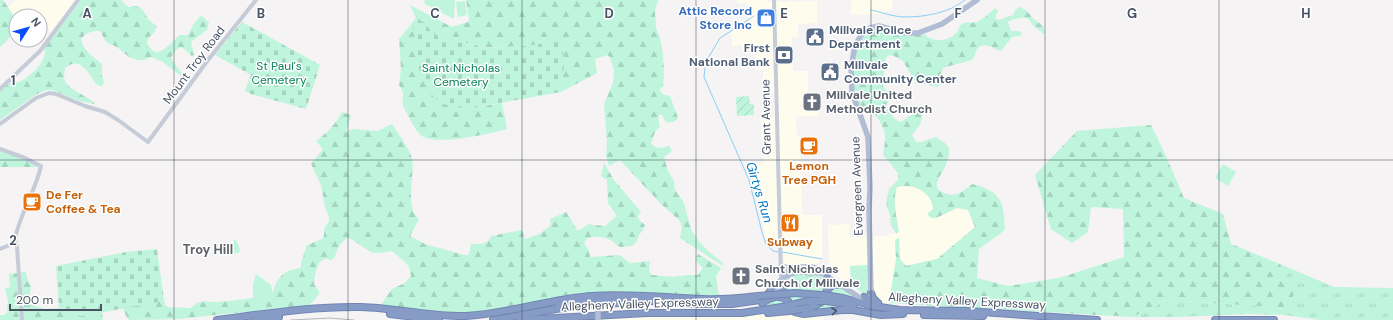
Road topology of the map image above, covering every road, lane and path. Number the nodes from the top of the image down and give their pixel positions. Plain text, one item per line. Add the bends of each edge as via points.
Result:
1 (78, 0) edge
2 (256, 0) edge
3 (774, 0) edge
4 (977, 0) edge
5 (0, 89) edge
6 (0, 124) edge
7 (0, 149) edge
8 (15, 243) junction
9 (0, 249) edge
10 (780, 266) junction
11 (800, 267) junction
12 (827, 276) junction
13 (779, 281) junction
14 (840, 284) junction
15 (871, 293) junction
16 (828, 295) junction
17 (671, 298) junction
18 (866, 298) junction
19 (619, 299) junction
20 (767, 300) junction
21 (598, 304) junction
22 (880, 304) junction
23 (788, 306) junction
24 (967, 311) junction
25 (903, 314) junction
26 (483, 315) junction
27 (22, 320) edge
28 (216, 320) edge
29 (255, 320) edge
30 (439, 320) edge
31 (493, 320) edge
32 (519, 320) edge
33 (598, 320) edge
34 (1047, 320) edge
35 (1097, 320) edge
36 (1215, 320) edge
37 (1274, 320) edge

1 - 5 street via 40,51
2 - 6 street, Mount Troy Road via 148,142 105,112 49,93 36,98
3 - 10 street, Grant Avenue
4 - 15 main road, Evergreen Avenue via 925,32 913,34 879,26 870,28 861,35 855,46 851,68 852,92 868,137
7 - 8 street via 41,166 16,232
8 - 9 street
8 - 27 street
10 - 11 street
10 - 13 street, Grant Avenue
11 - 13 main road via 790,270
11 - 18 main road via 822,269
12 - 13 main road via 817,272 794,272
12 - 14 main road
12 - 16 highway
13 - 19 highway via 760,300 732,304
13 - 20 main road
13 - 23 highway
14 - 16 highway via 833,285
14 - 18 main road via 862,299
15 - 18 main road via 871,296
15 - 22 highway
16 - 17 highway, Allegheny Valley Expressway, bridge via 795,293 719,299
16 - 23 highway, Allegheny Valley Expressway, bridge via 817,301
16 - 23 highway, bridge via 819,304 810,308 802,310
16 - 24 highway, Allegheny Valley Expressway via 900,310
16 - 25 highway, Allegheny Valley Expressway via 845,303 872,310
17 - 19 highway
17 - 26 highway, Allegheny Valley Expressway via 615,294 592,296 554,300
18 - 22 highway
19 - 21 highway
20 - 21 highway via 754,305 736,307
20 - 23 highway via 784,298
21 - 26 highway via 556,304
21 - 31 highway
21 - 33 main road, bridge
22 - 24 highway
23 -> 25 highway via 800,314 842,310 881,315
23 - 32 highway, Allegheny Valley Expressway via 742,313 647,313
24 - 35 highway, Allegheny Valley Expressway
25 - 34 highway, Allegheny Valley Expressway
26 - 28 highway, Allegheny Valley Expressway via 445,316 379,308 341,307
29 - 30 highway via 343,311 379,312
36 - 37 highway

